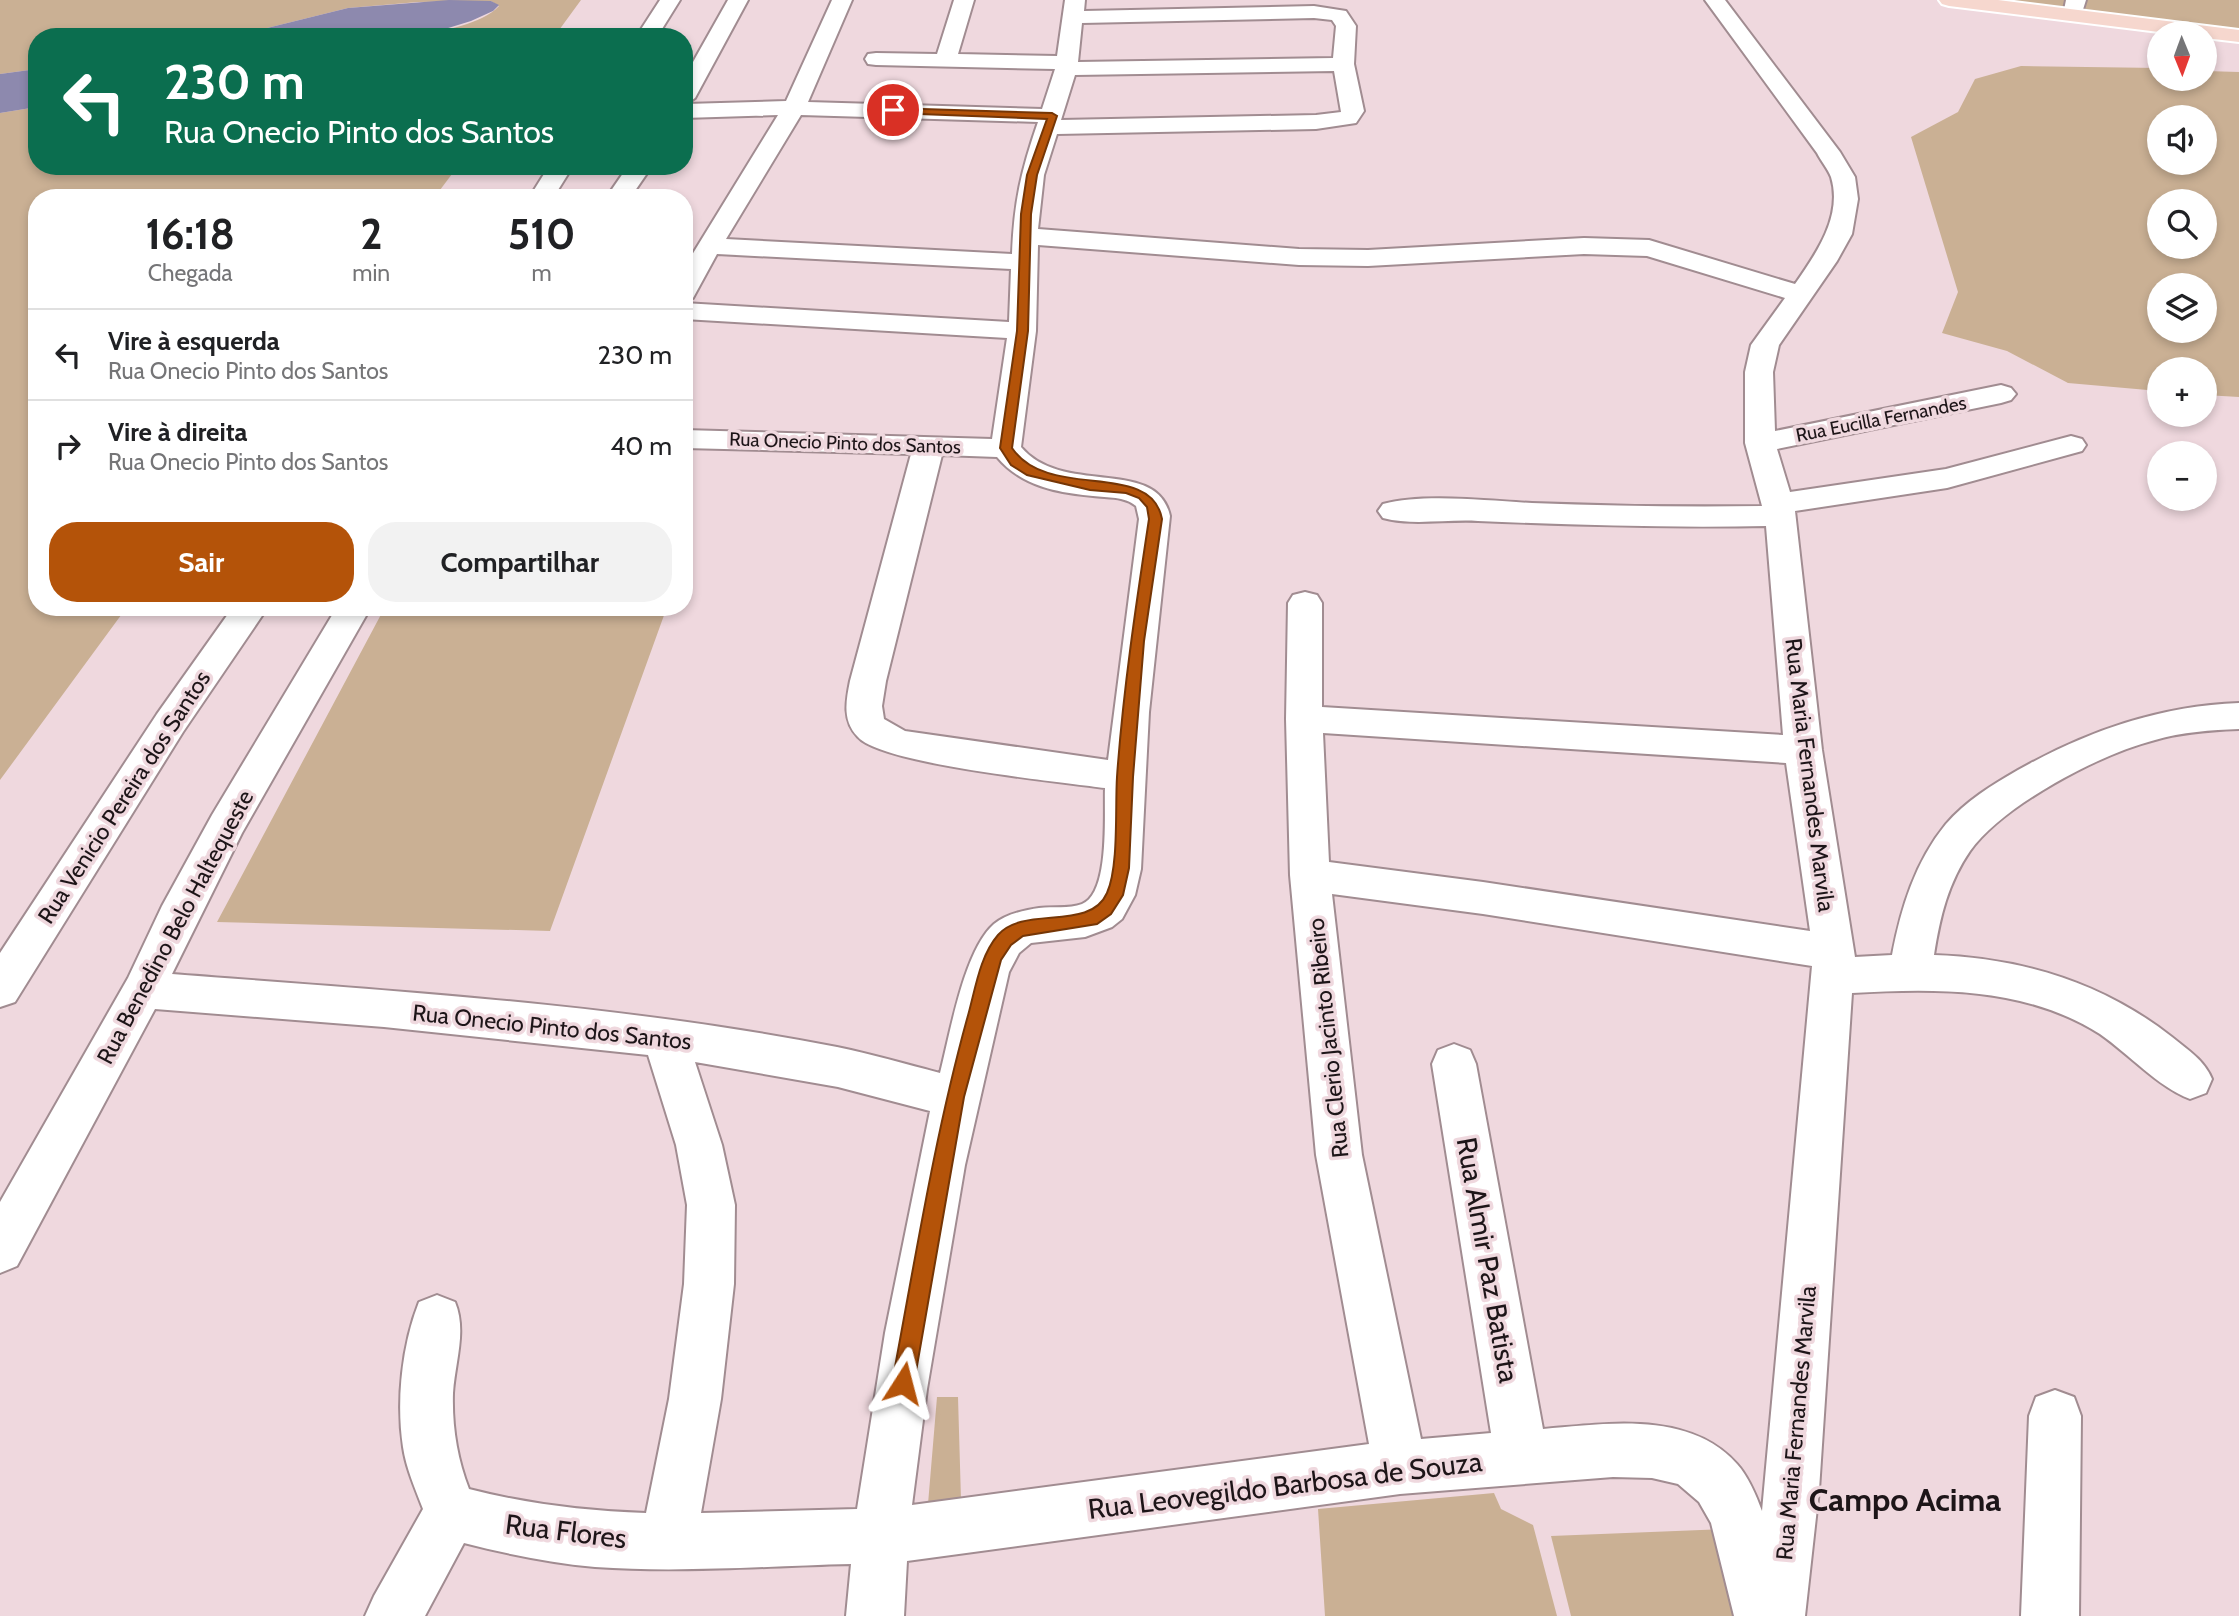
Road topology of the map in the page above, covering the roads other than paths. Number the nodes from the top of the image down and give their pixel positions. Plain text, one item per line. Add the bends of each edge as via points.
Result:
1 (670, 0) edge
2 (738, 0) edge
3 (842, 0) edge
4 (964, 0) edge
5 (1715, 0) edge
6 (1949, 0) edge
7 (1075, 8) edge
8 (2075, 8) edge
9 (652, 28) edge
10 (2239, 36) edge
11 (876, 59) dead end
12 (946, 60) junction
13 (1343, 64) junction
14 (1067, 66) junction
15 (693, 82) edge
16 (794, 108) junction
17 (693, 111) edge
18 (1051, 121) junction
19 (709, 246) junction
20 (1024, 249) junction
21 (693, 275) edge
22 (1801, 294) junction
23 (693, 312) edge
24 (1023, 331) junction
25 (2001, 394) dead end
26 (693, 439) edge
27 (1760, 443) junction
28 (929, 445) junction
29 (2071, 445) dead end
30 (1006, 448) junction
31 (1779, 510) junction
32 (1394, 511) dead end
33 (1305, 603) dead end
34 (245, 616) edge
35 (349, 616) edge
36 (2239, 716) edge
37 (1304, 719) junction
38 (1803, 750) junction
39 (1125, 777) junction
40 (1310, 876) junction
41 (1833, 964) junction
42 (1910, 971) junction
43 (0, 989) edge
44 (143, 990) junction
45 (665, 1038) junction
46 (1454, 1064) dead end
47 (2190, 1079) dead end
48 (955, 1097) junction
49 (0, 1249) edge
50 (437, 1320) dead end
51 (2055, 1416) dead end
52 (1521, 1456) junction
53 (1691, 1460) joint
54 (1399, 1467) junction
55 (451, 1512) junction
56 (879, 1536) junction
57 (668, 1541) junction
58 (394, 1616) edge
59 (874, 1616) edge
60 (1763, 1616) edge
61 (1776, 1616) edge
62 (2050, 1616) edge

1 - 9 street
2 - 15 street
3 - 16 street
4 - 12 street
5 - 22 street, Rua Maria Fernandes Marvila via 1843,177 1846,199 1839,234
6 - 8 main road
7 - 13 street via 1339,15 1346,26
7 - 14 street
8 - 10 main road
11 - 12 street
12 - 14 street
13 - 14 street
13 - 18 street via 1353,111 1348,118 1316,122
14 - 18 street
16 - 17 street
16 - 18 street
16 - 19 street
18 - 20 street via 1032,175
19 - 20 street
19 - 21 street
20 - 22 street via 1368,258 1584,246 1649,248
20 - 24 street
22 - 27 street, Rua Maria Fernandes Marvila via 1765,345 1759,372
23 - 24 street
24 - 30 street
25 - 27 street, Rua Eucilla Fernandes
26 - 28 street, Rua Onecio Pinto dos Santos
27 - 31 street, Rua Maria Fernandes Marvila
28 - 30 street, Rua Onecio Pinto dos Santos
28 - 39 street via 873,657 862,709 865,723 877,736 901,744
29 - 31 street via 1947,478
30 - 39 street via 1032,473 1128,489 1153,506
31 - 32 street via 1656,518
31 - 38 street, Rua Maria Fernandes Marvila
33 - 37 street, Rua Clerio Jacinto Ribeiro
34 - 43 street, Rua Venicio Pereira dos Santos
35 - 44 street, Rua Benedino Belo Haltequeste via 226,826
36 - 42 street via 2209,716 2141,728 2095,745 1997,801 1961,834 1934,877
37 - 38 street
37 - 40 street, Rua Clerio Jacinto Ribeiro
38 - 41 street, Rua Maria Fernandes Marvila
39 - 48 street via 1121,868 1115,895 1091,919 1019,929 1005,940 983,987
40 - 41 street via 1483,898
40 - 54 street, Rua Clerio Jacinto Ribeiro via 1339,1155
41 - 42 street
41 - 61 street, Rua Maria Fernandes Marvila via 1792,1490
42 - 47 street via 1989,977 2079,1002 2153,1046
44 - 45 street, Rua Onecio Pinto dos Santos
44 - 49 street, Rua Benedino Belo Haltequeste
45 - 48 street, Rua Onecio Pinto dos Santos via 838,1067
45 - 57 street via 699,1144 711,1205 709,1284 695,1399
46 - 52 street, Rua Almir Paz Batista
48 - 56 street via 915,1306
50 - 55 street via 427,1380 428,1423 433,1464
51 - 62 street
52 - 53 street, Rua Leovegildo Barbosa de Souza via 1639,1450
52 - 54 street, Rua Leovegildo Barbosa de Souza
53 - 60 street, Rua Maria Fernandes Marvila via 1718,1483 1736,1514
54 - 56 street, Rua Leovegildo Barbosa de Souza
55 - 57 street, Rua Flores via 523,1530 595,1539
55 - 58 street
56 - 57 street, Rua Flores
56 - 59 street

